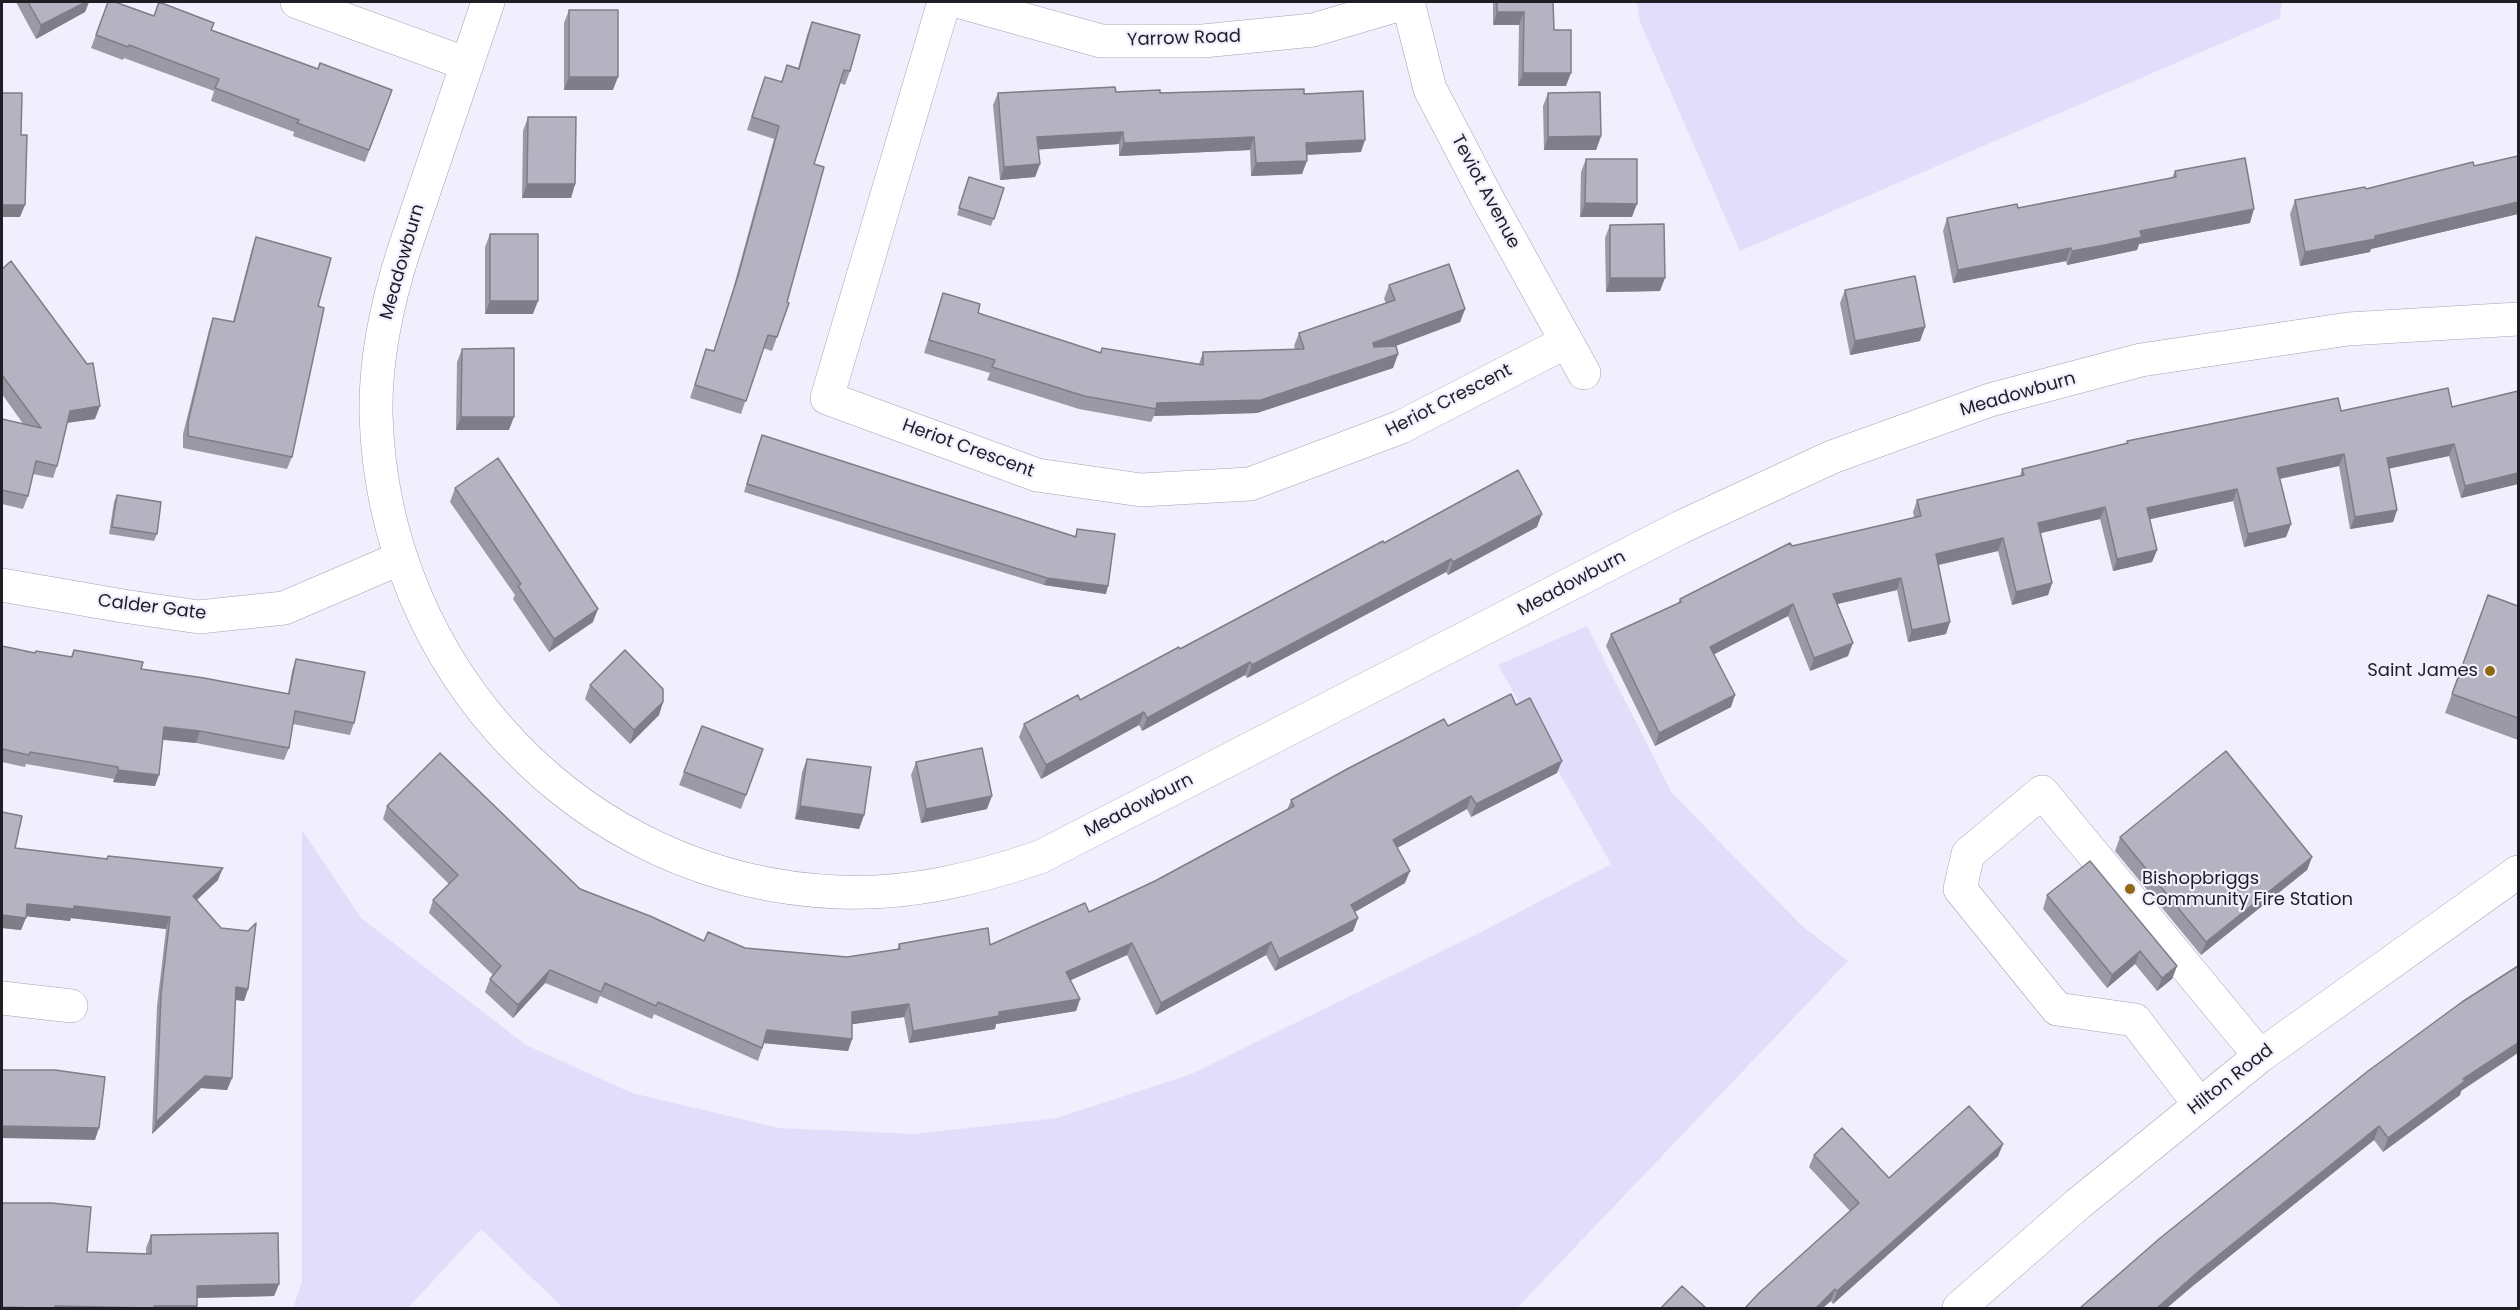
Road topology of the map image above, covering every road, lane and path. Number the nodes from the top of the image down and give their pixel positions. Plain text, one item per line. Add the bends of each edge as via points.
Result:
1 (297, 2) edge
2 (488, 2) edge
3 (944, 2) edge
4 (961, 2) edge
5 (1408, 2) edge
6 (467, 64) junction
7 (2518, 319) edge
8 (1566, 342) junction
9 (1584, 373) dead end
10 (401, 558) junction
11 (2, 585) edge
12 (2518, 872) edge
13 (2, 998) edge
14 (71, 1006) dead end
15 (2260, 1056) junction
16 (2199, 1104) junction
17 (1959, 1308) edge

1 - 6 street
2 - 6 street, Meadowburn
3 - 8 street, Heriot Crescent via 827,398 1036,475 1141,490 1250,484 1401,427
4 - 5 street, Yarrow Road via 1101,41 1203,42 1313,30
5 - 8 street, Teviot Avenue via 1430,89
6 - 10 street, Meadowburn via 391,290 383,330 376,412 379,462 387,511
7 - 10 street, Meadowburn via 2348,329 2141,360 1990,400 1832,458 1681,527 1040,857 941,885 890,891 818,890 738,877 649,844 592,812 549,780 475,701 420,609
8 - 9 street, Teviot Avenue
10 - 11 street, Calder Gate via 284,608 199,617
12 - 15 street, Hilton Road
13 - 14 street
15 - 16 street, Hilton Road
15 - 16 street via 2042,792 1968,854 1960,889 2057,1009 2135,1020
16 - 17 street, Hilton Road

